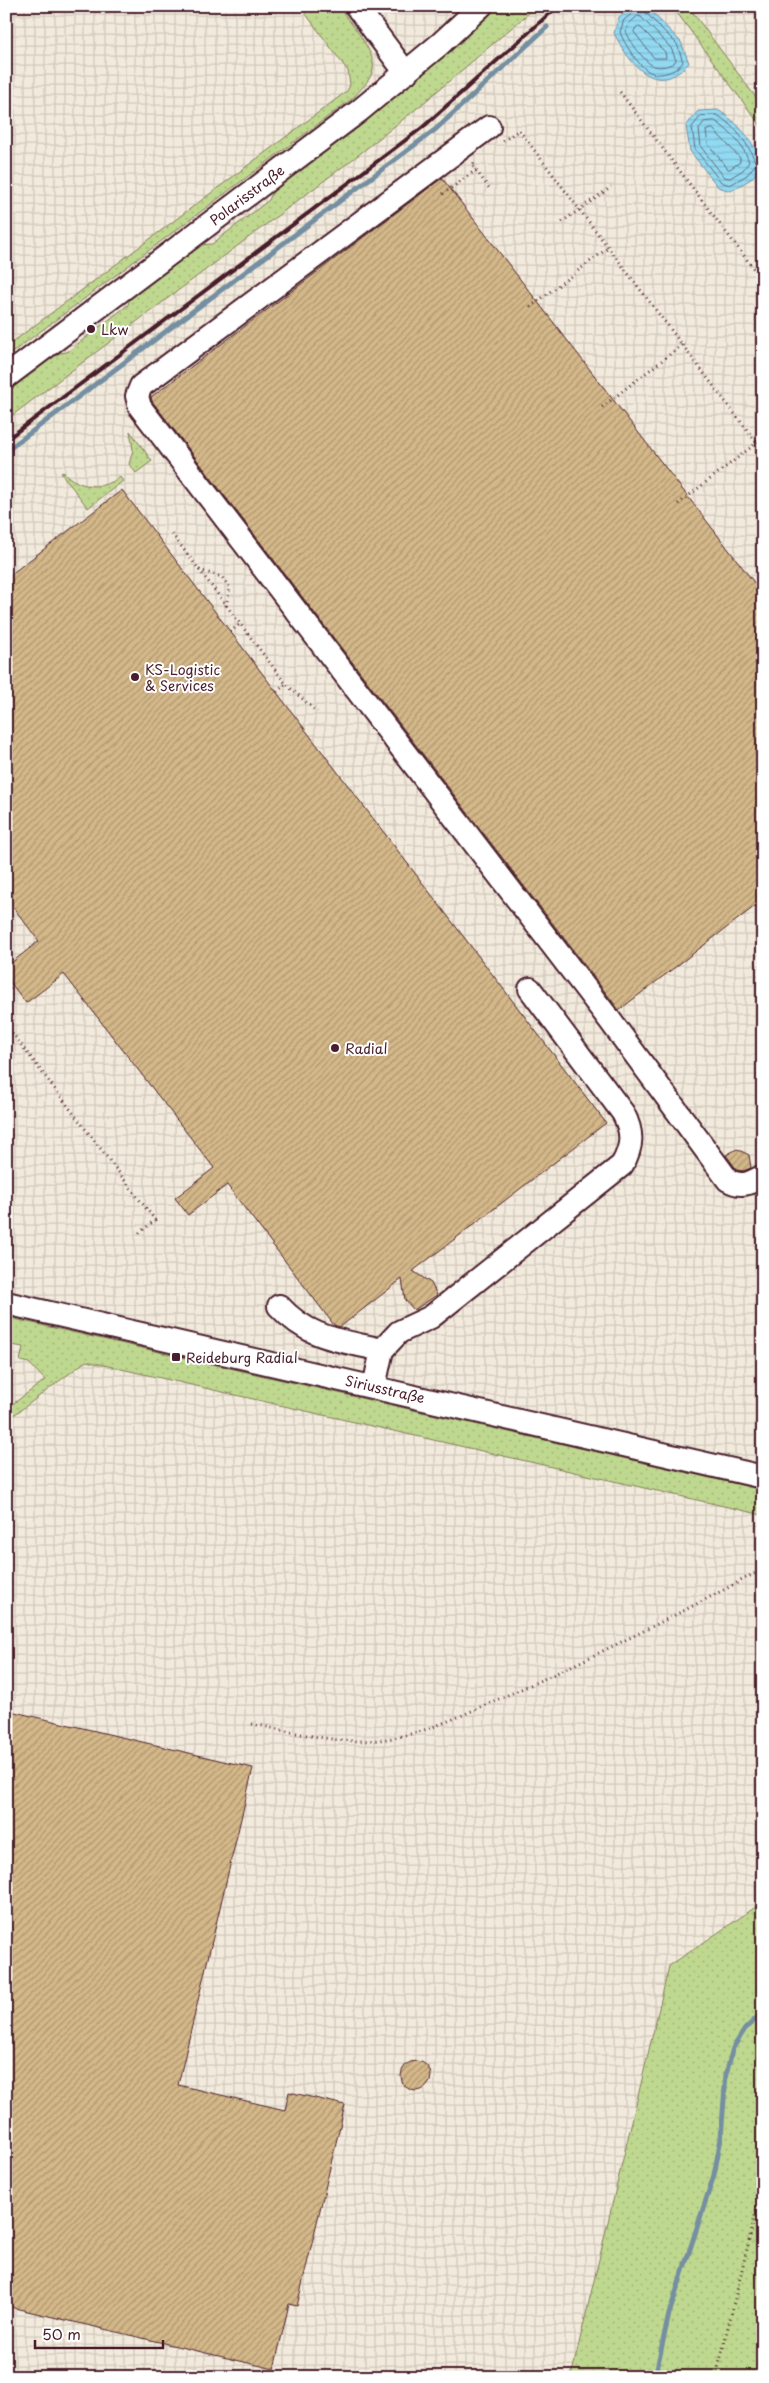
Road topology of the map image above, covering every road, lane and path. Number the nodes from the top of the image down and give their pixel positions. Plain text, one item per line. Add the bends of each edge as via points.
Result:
1 (356, 6) edge
2 (481, 6) edge
3 (406, 73) junction
4 (620, 92) dead end
5 (495, 135) joint
6 (480, 159) dead end
7 (476, 170) junction
8 (610, 187) dead end
9 (489, 188) dead end
10 (443, 194) dead end
11 (579, 210) junction
12 (562, 222) dead end
13 (608, 248) junction
14 (763, 281) edge
15 (530, 307) dead end
16 (682, 345) junction
17 (6, 376) edge
18 (602, 407) dead end
19 (763, 438) edge
20 (757, 443) junction
21 (763, 451) edge
22 (678, 504) dead end
23 (172, 534) dead end
24 (199, 570) junction
25 (226, 606) junction
26 (240, 624) junction
27 (230, 632) dead end
28 (286, 684) junction
29 (277, 692) dead end
30 (317, 712) dead end
31 (14, 987) dead end
32 (530, 989) dead end
33 (6, 992) edge
34 (6, 1025) edge
35 (763, 1176) edge
36 (138, 1234) dead end
37 (6, 1303) edge
38 (279, 1306) dead end
39 (382, 1350) junction
40 (374, 1387) junction
41 (763, 1477) edge
42 (763, 1569) edge
43 (252, 1724) dead end
44 (763, 2183) edge
45 (716, 2377) edge

1 - 3 street
2 - 3 street, Polarisstraße
3 - 17 street, Polarisstraße
4 - 14 path
5 - 11 path via 519,130
5 - 35 street via 141,386 137,396 140,407 728,1180 736,1185 748,1184
6 - 7 path via 472,165
7 - 9 path
7 - 10 path
8 - 11 path
11 - 12 path
11 - 13 path
13 - 15 path
13 - 16 path
16 - 18 path
16 - 20 path
19 - 20 path
20 - 21 path
20 - 22 path
23 - 24 path
24 - 25 path
24 - 25 path via 222,577 230,588
25 - 26 path
26 - 27 path
26 - 28 path
28 - 29 path
28 - 30 path
31 - 33 path
32 - 39 street via 623,1113 630,1126 632,1140 629,1153 622,1165 439,1311 399,1332
34 - 36 path via 156,1220
37 - 40 street, Siriusstraße
38 - 39 street via 304,1329
39 - 40 street
40 - 41 street, Siriusstraße
42 - 43 path via 522,1689 424,1730 386,1739 358,1741
44 - 45 path

